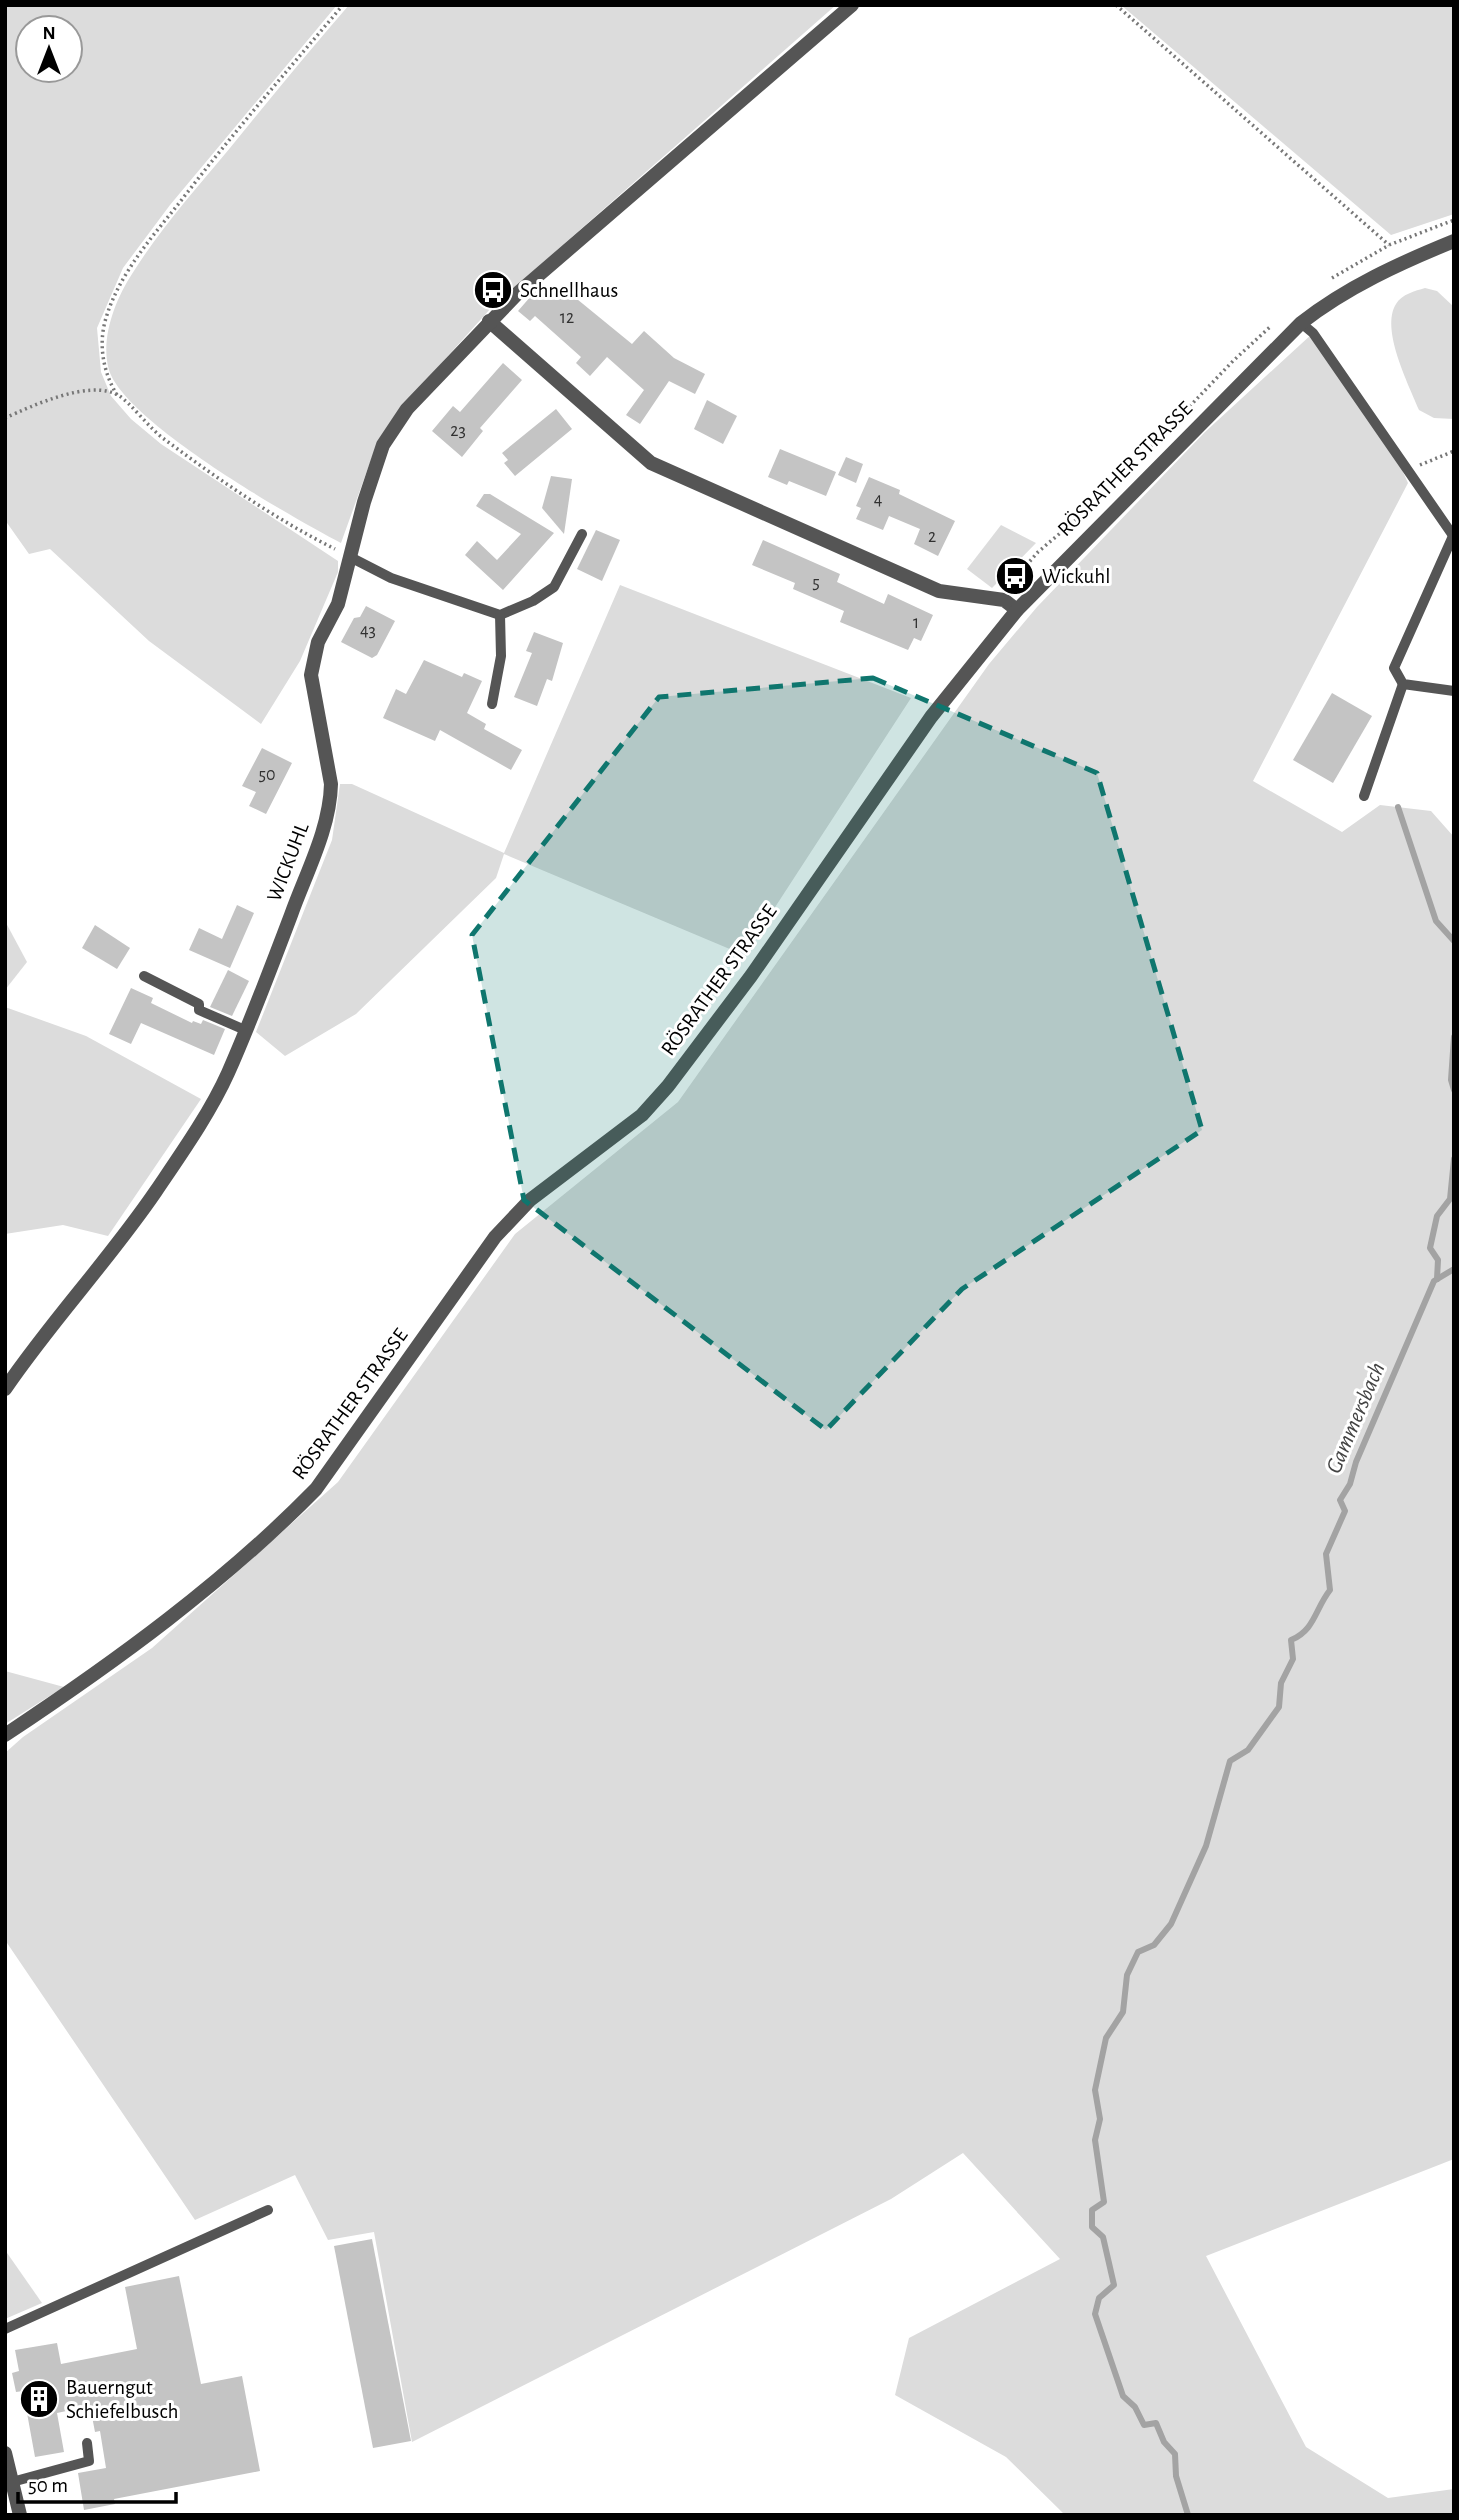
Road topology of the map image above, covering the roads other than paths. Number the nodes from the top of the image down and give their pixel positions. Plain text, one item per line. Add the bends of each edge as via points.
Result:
1 (852, 5) edge
2 (1454, 241) edge
3 (489, 321) junction
4 (1301, 323) junction
5 (582, 534) dead end
6 (1453, 536) edge
7 (352, 558) junction
8 (1017, 610) junction
9 (500, 615) junction
10 (1403, 684) junction
11 (1454, 691) edge
12 (492, 704) dead end
13 (1364, 796) dead end
14 (144, 976) dead end
15 (245, 1030) junction
16 (5, 1389) edge
17 (5, 1735) edge
18 (268, 2210) dead end
19 (5, 2329) edge
20 (87, 2443) dead end
21 (5, 2453) edge
22 (12, 2482) junction
23 (20, 2515) edge

1 - 3 street, WICKUHL
2 - 4 street, RÖSRATHER STRASSE via 1331,300
3 - 7 street, WICKUHL via 407,409 383,445
3 - 8 street via 651,463 939,591 1004,600
4 - 6 lane via 1313,333
4 - 8 street, RÖSRATHER STRASSE
5 - 9 lane via 554,587
6 - 10 lane via 1394,668
7 - 9 lane via 391,578
7 - 15 street, WICKUHL via 338,604 318,642 311,675 331,799
8 - 17 street, RÖSRATHER STRASSE via 931,717 751,976 668,1086 642,1115 530,1200 495,1237 316,1489 289,1517 121,1657
9 - 12 lane via 501,656
10 - 11 lane
10 - 13 lane
14 - 15 lane via 199,1004 199,1010
15 - 16 street, WICKUHL via 227,1075 158,1188
18 - 19 lane
20 - 22 lane via 89,2461
21 - 22 street
22 - 23 street

